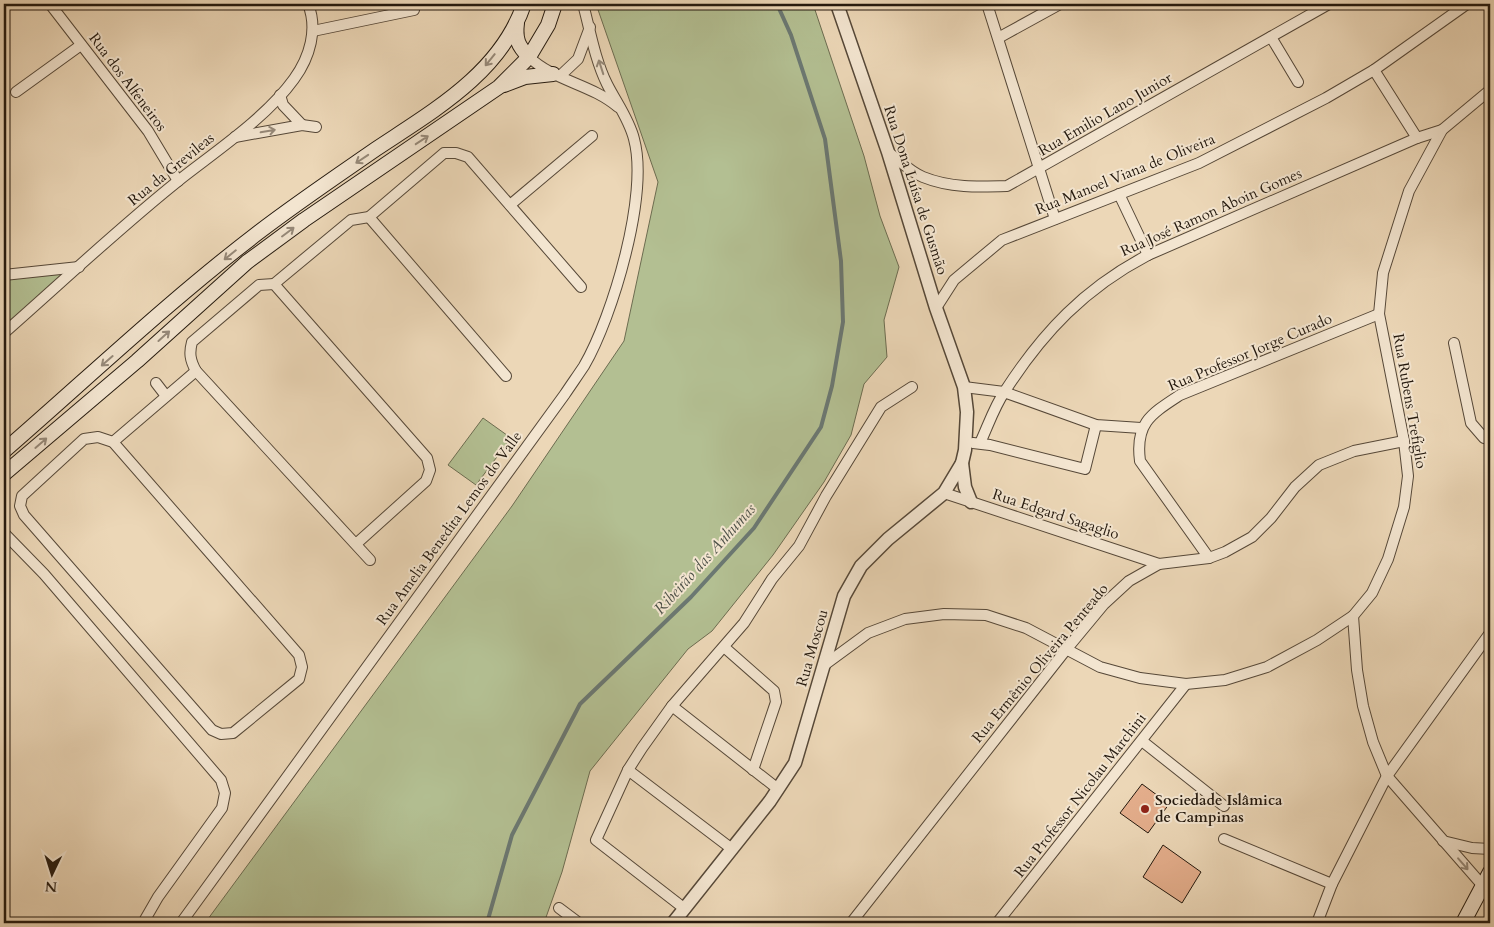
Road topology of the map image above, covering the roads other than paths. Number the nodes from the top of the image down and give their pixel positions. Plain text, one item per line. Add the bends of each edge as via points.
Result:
1 (50, 4) edge
2 (308, 4) edge
3 (524, 4) edge
4 (555, 4) edge
5 (583, 4) edge
6 (837, 4) edge
7 (987, 4) edge
8 (1060, 4) edge
9 (1329, 4) edge
10 (1467, 4) edge
11 (414, 10) dead end
12 (517, 20) junction
13 (590, 27) junction
14 (313, 31) junction
15 (1000, 37) junction
16 (1271, 37) junction
17 (81, 45) junction
18 (529, 57) junction
19 (1374, 70) junction
20 (556, 75) junction
21 (1298, 82) dead end
22 (499, 87) junction
23 (1490, 90) edge
24 (16, 92) dead end
25 (280, 95) junction
26 (623, 110) junction
27 (302, 125) junction
28 (316, 127) dead end
29 (1442, 130) junction
30 (592, 136) dead end
31 (234, 137) junction
32 (1417, 138) junction
33 (888, 152) junction
34 (1040, 167) junction
35 (178, 181) junction
36 (1119, 194) junction
37 (510, 205) junction
38 (369, 217) junction
39 (1055, 219) junction
40 (1148, 255) junction
41 (78, 267) junction
42 (4, 275) edge
43 (274, 284) junction
44 (581, 287) dead end
45 (936, 308) junction
46 (1379, 314) junction
47 (4, 333) edge
48 (1454, 344) dead end
49 (196, 371) junction
50 (506, 376) dead end
51 (156, 383) dead end
52 (964, 386) junction
53 (912, 387) dead end
54 (1004, 392) junction
55 (166, 396) junction
56 (1096, 425) junction
57 (1141, 428) junction
58 (1490, 439) edge
59 (1404, 441) junction
60 (113, 442) junction
61 (4, 451) edge
62 (962, 463) junction
63 (4, 474) edge
64 (944, 492) junction
65 (971, 502) junction
66 (4, 532) edge
67 (356, 544) junction
68 (1209, 558) junction
69 (370, 560) dead end
70 (1159, 564) junction
71 (1354, 616) junction
72 (1490, 633) edge
73 (724, 647) junction
74 (1065, 651) junction
75 (823, 666) junction
76 (1186, 684) junction
77 (672, 706) junction
78 (1142, 741) junction
79 (628, 770) junction
80 (753, 770) junction
81 (1387, 776) junction
82 (778, 789) junction
83 (1224, 806) dead end
84 (1224, 839) dead end
85 (1444, 841) junction
86 (732, 849) junction
87 (1490, 849) edge
88 (1490, 872) edge
89 (1332, 884) junction
90 (1483, 886) junction
91 (559, 908) dead end
92 (684, 909) junction
93 (143, 923) edge
94 (181, 923) edge
95 (579, 923) edge
96 (673, 923) edge
97 (851, 923) edge
98 (997, 923) edge
99 (1317, 923) edge
100 (1463, 923) edge

1 - 17 street, Rua dos Alfeneiros
2 - 14 street, Rua da Grevileas
3 - 12 main road
4 - 18 main road via 548,25
5 - 13 street, Rua Amelia Benedita Lemos do Valle
6 - 33 street, Rua Dona Luísa de Gusmão
7 - 15 street
8 - 15 street
9 - 16 street, Rua Emilio Lano Junior
10 - 19 street, Rua Manoel Viana de Oliveira
11 - 14 street
12 - 18 main road via 517,43
12 -> 61 main road via 505,42 478,74 448,100 258,232
13 - 20 street via 578,59
26 -> 13 street, Rua Amelia Benedita Lemos do Valle via 601,69
14 - 25 street, Rua da Grevileas via 303,64
15 - 34 street
16 - 21 street
16 - 34 street, Rua Emilio Lano Junior
17 - 24 street
17 - 35 street, Rua dos Alfeneiros via 148,131
18 - 20 street
18 - 22 main road
19 - 32 street
19 - 36 street, Rua Manoel Viana de Oliveira via 1199,162
20 - 22 main road via 525,77
20 - 26 street via 587,86
63 -> 22 main road via 247,262
23 - 29 street, Rua Rubens Trefíglio
25 - 27 street via 286,110
25 - 31 street, Rua da Grevileas
26 - 94 street, Rua Amelia Benedita Lemos do Valle via 634,137 639,163 632,224 601,330 584,365
27 - 28 street
31 -> 27 street
29 - 32 street, Rua José Ramon Aboin Gomes
29 - 46 street, Rua Rubens Trefíglio via 1409,191 1384,273
30 - 37 street
31 - 35 street, Rua da Grevileas
32 - 40 street, Rua José Ramon Aboin Gomes
33 - 34 street, Rua Emilio Lano Junior via 921,176 946,184 972,187 1007,186
33 - 45 street, Rua Dona Luísa de Gusmão
34 - 39 street
35 - 41 street, Rua da Grevileas
36 - 39 street, Rua Manoel Viana de Oliveira
36 - 40 street
37 - 38 street via 468,157 444,153
37 - 44 street
38 - 43 street via 351,220
38 - 50 street
39 - 45 street, Rua Manoel Viana de Oliveira via 1002,240 954,280
40 - 54 street, Rua José Ramon Aboin Gomes via 1116,272 1076,303 1049,331
41 - 42 street
41 - 47 street, Rua da Grevileas
43 - 49 street via 259,285 192,342 190,362
43 - 67 street via 427,458 430,470 426,481
45 - 52 street, Rua Dona Luísa de Gusmão
46 - 57 street, Rua Professor Jorge Curado via 1180,395
46 - 59 street, Rua Rubens Trefíglio
48 - 58 street via 1471,423 1484,438
49 - 55 street
49 - 67 street
51 - 55 street
52 - 54 street
52 - 62 street, Rua Moscou via 967,412
53 - 73 street via 881,407 799,546
54 - 56 street
54 - 56 street, Rua José Ramon Aboin Gomes via 976,443 1085,469
55 - 60 street
56 - 57 street
57 - 68 street via 1140,461
59 - 68 street, Rua Ermênio Oliveira Penteado via 1354,451 1319,465 1294,487 1252,538
59 - 71 street, Rua Rubens Trefíglio via 1408,476 1404,507 1388,559 1372,593
60 - 60 street via 299,655 302,667 299,678 233,733 222,734 212,730 24,515 20,506 22,496 84,439 98,437
62 - 64 street, Rua Moscou
62 - 65 street
64 - 65 street, Rua Edgard Sagaglio
64 - 75 street, Rua Moscou via 861,566 844,596
65 - 70 street, Rua Edgard Sagaglio
66 - 93 street via 222,780 225,793 222,808 158,896
67 - 69 street
68 - 70 street, Rua Ermênio Oliveira Penteado
70 - 74 street, Rua Ermênio Oliveira Penteado via 1129,582 1104,604
71 - 76 street, Rua Rubens Trefíglio via 1267,667 1225,680
71 - 81 street via 1363,706
72 - 81 street
73 - 77 street
73 - 80 street via 774,692 776,702
74 - 75 street, Rua Rubens Trefíglio via 1026,628 986,615 944,614 905,619 868,634
74 - 76 street, Rua Rubens Trefíglio via 1100,667 1140,678
74 - 97 street, Rua Ermênio Oliveira Penteado
75 - 82 street, Rua Moscou via 795,763
76 - 78 street, Rua Professor Nicolau Marchini
77 - 79 street
77 - 80 street
78 - 83 street
78 - 98 street, Rua Professor Nicolau Marchini
79 - 86 street
79 - 92 street via 596,840
80 - 82 street
81 - 85 street
81 - 89 street
82 - 86 street, Rua Moscou
84 - 89 street
85 - 87 street
85 -> 90 street
86 - 92 street, Rua Moscou
88 - 90 main road
89 - 99 street
90 - 100 main road
91 - 95 street
92 - 96 street, Rua Moscou

